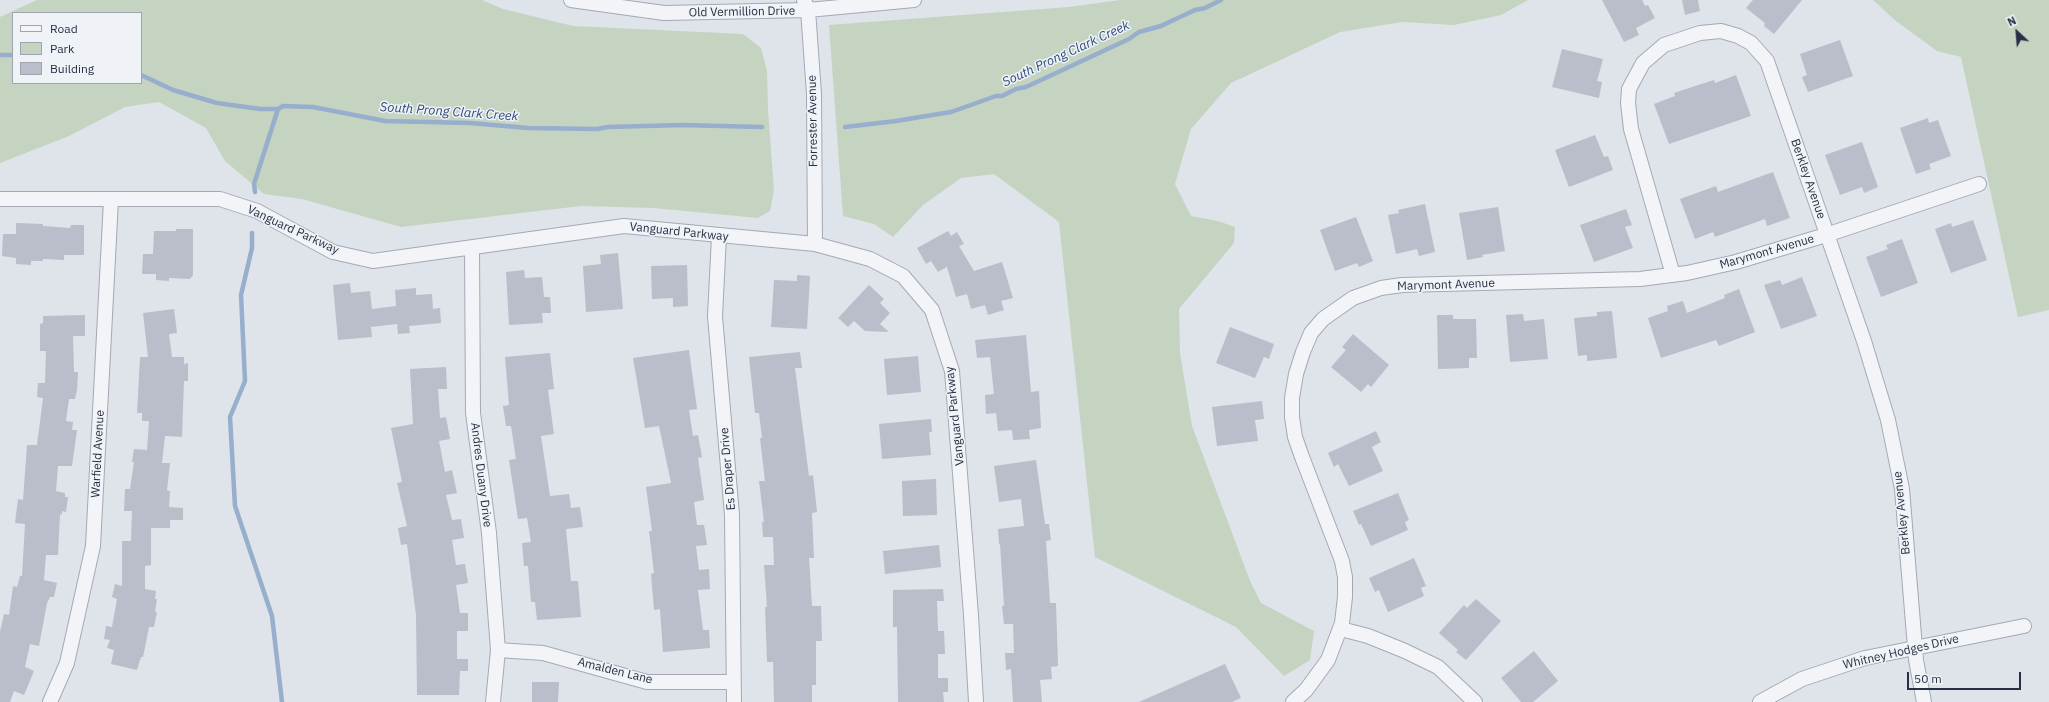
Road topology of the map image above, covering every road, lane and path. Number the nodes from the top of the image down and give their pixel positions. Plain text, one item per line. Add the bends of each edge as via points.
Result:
1 (571, 0) edge
2 (914, 0) edge
3 (806, 5) edge
4 (1979, 184) dead end
5 (0, 199) edge
6 (110, 200) junction
7 (1826, 235) junction
8 (719, 236) junction
9 (815, 244) junction
10 (472, 248) junction
11 (1673, 275) junction
12 (2024, 626) dead end
13 (1341, 629) junction
14 (1914, 647) junction
15 (498, 650) junction
16 (734, 682) junction
17 (50, 702) edge
18 (493, 702) edge
19 (734, 702) edge
20 (976, 702) edge
21 (1293, 702) edge
22 (1475, 702) edge
23 (1760, 702) edge
24 (1924, 702) edge

1 - 3 street, Old Vermillion Drive via 664,13
2 - 3 street, Old Vermillion Drive
3 - 9 street, Forrester Avenue via 814,94
4 - 7 street, Marymont Avenue
5 - 6 street, Vanguard Parkway
6 - 10 street, Vanguard Parkway via 220,199 257,211 333,252 374,262
6 - 17 street, Warfield Avenue via 93,546 67,664
7 - 11 street, Marymont Avenue via 1736,262
7 - 11 street, Berkley Avenue via 1767,61 1751,43 1738,36 1721,31 1700,33 1664,45 1643,62 1632,82 1628,103 1631,129
7 - 14 street, Berkley Avenue via 1864,341 1888,420 1902,488
8 - 9 street, Vanguard Parkway
8 - 10 street, Vanguard Parkway via 624,226
8 - 16 street, Es Draper Drive via 716,316 732,515
9 - 20 street, Vanguard Parkway via 870,259 903,276 932,310 952,371 972,615
10 - 15 street, Andres Duany Drive via 473,413 489,533
11 - 13 street, Marymont Avenue via 1640,279 1402,285 1373,290 1353,298 1323,319 1311,333 1296,374 1292,417 1302,457 1342,561 1345,597
12 - 14 street, Whitney Hodges Drive
13 - 21 street, Marymont Avenue via 1328,660 1306,690
13 - 22 street via 1368,636 1438,667
14 - 23 street, Whitney Hodges Drive via 1865,658 1802,678
14 - 24 street, Berkley Avenue
15 - 16 street, Amalden Lane via 543,652 647,682
15 - 18 street, Andres Duany Drive
16 - 19 street, Es Draper Drive

